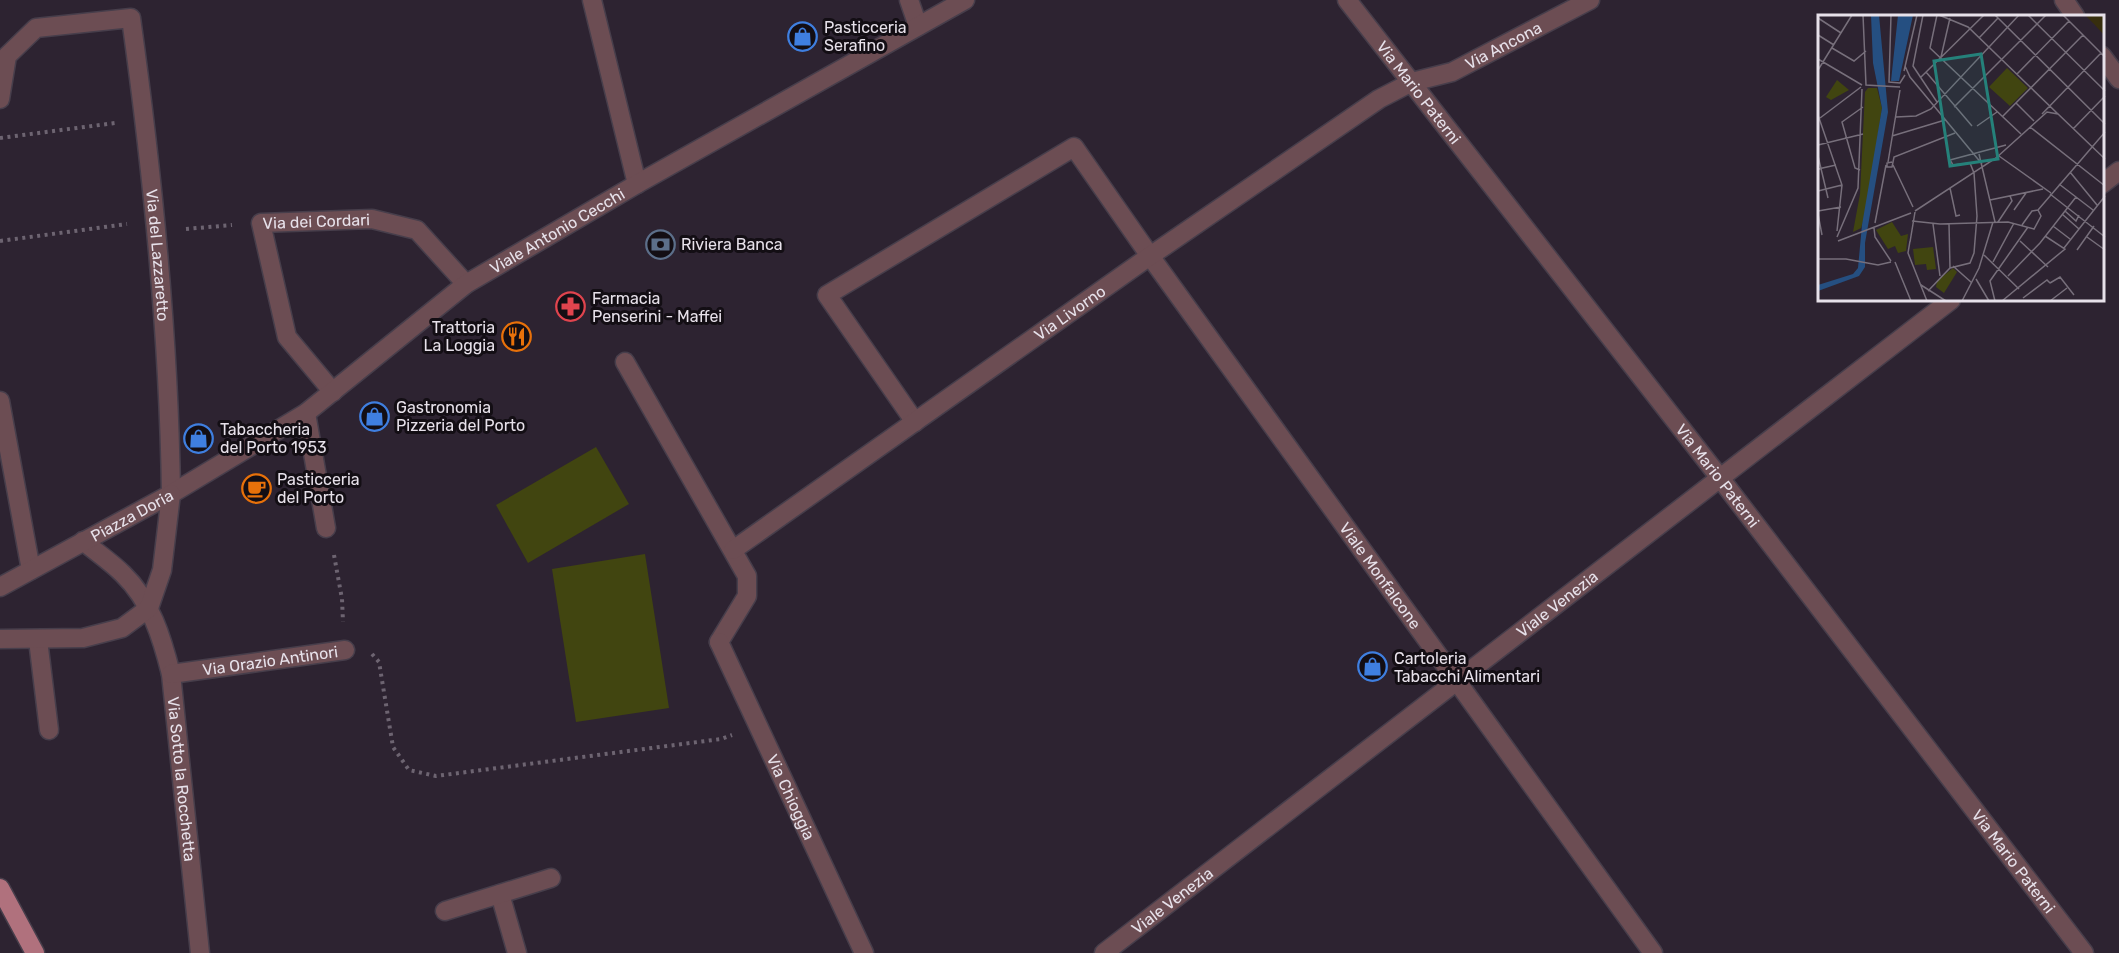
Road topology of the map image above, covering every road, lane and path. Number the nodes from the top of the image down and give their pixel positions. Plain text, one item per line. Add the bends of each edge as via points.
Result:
1 (592, 0) edge
2 (909, 0) edge
3 (965, 0) edge
4 (1347, 0) edge
5 (1590, 0) edge
6 (2064, 0) edge
7 (2074, 15) edge
8 (918, 26) junction
9 (3, 56) edge
10 (2104, 57) edge
11 (2119, 79) edge
12 (1412, 82) junction
13 (0, 99) edge
14 (145, 119) junction
15 (0, 138) edge
16 (2119, 171) edge
17 (2104, 183) edge
18 (637, 184) junction
19 (261, 223) junction
20 (155, 226) junction
21 (0, 241) edge
22 (1150, 256) junction
23 (466, 284) junction
24 (1949, 302) edge
25 (626, 362) dead end
26 (333, 392) junction
27 (0, 400) edge
28 (306, 413) junction
29 (915, 422) junction
30 (1720, 478) junction
31 (171, 494) junction
32 (326, 528) joint
33 (83, 541) junction
34 (732, 550) junction
35 (32, 570) junction
36 (0, 587) edge
37 (149, 608) junction
38 (0, 639) edge
39 (38, 640) junction
40 (345, 650) junction
41 (171, 675) junction
42 (1457, 681) junction
43 (758, 725) junction
44 (49, 730) dead end
45 (551, 878) dead end
46 (0, 888) edge
47 (500, 894) junction
48 (445, 911) dead end
49 (35, 953) edge
50 (200, 953) edge
51 (517, 953) edge
52 (864, 953) edge
53 (1104, 953) edge
54 (1653, 953) edge
55 (2084, 953) edge

1 - 18 street
2 - 8 street
3 - 8 street, Viale Antonio Cecchi
4 - 12 street, Via Mario Paterni
5 - 12 street, Via Ancona via 1452,72
6 - 7 street
8 - 18 street, Viale Antonio Cecchi
9 - 13 street
9 - 14 street, Via del Lazzaretto via 36,28 131,18
10 - 11 street
12 - 22 street, Via Livorno via 1379,99
12 - 30 street, Via Mario Paterni
14 - 15 path
14 - 20 street, Via del Lazzaretto
16 - 17 street
18 - 23 street, Viale Antonio Cecchi
19 - 20 path
19 - 23 street, Via dei Cordari via 372,219 417,230
19 - 26 street, Via dei Cordari via 287,337
20 - 21 path
20 - 31 street, Via del Lazzaretto via 170,400
22 - 29 street, Via Livorno
22 - 29 street, Viale Monfalcone via 1074,147 827,295
22 - 42 street, Viale Monfalcone
23 - 26 street, Viale Antonio Cecchi
24 - 30 street, Viale Venezia
25 - 34 street
26 - 28 street, Viale Antonio Cecchi
27 - 35 street
28 - 31 street, Viale Antonio Cecchi
28 - 32 street
29 - 34 street, Via Livorno
30 - 42 street, Viale Venezia
30 - 55 street, Via Mario Paterni
31 - 33 street, Piazza Doria
31 - 37 street, Piazza Doria via 162,570
32 - 40 path, Via Orazio Antinori via 342,598
33 - 35 street, Piazza Doria
33 - 37 street, Piazza Doria via 124,575
34 - 43 street, Via Chioggia via 747,576 747,596 719,642
35 - 36 street, Piazza Doria
37 - 39 street via 122,628 83,638
37 - 41 street, Via Sotto la Rocchetta
38 - 39 street
39 - 44 street
40 - 41 street, Via Orazio Antinori
40 - 43 path via 371,654 379,662 393,747 409,770 436,776 721,739
41 - 50 street, Via Sotto la Rocchetta
42 - 53 street, Viale Venezia
42 - 54 street, Viale Monfalcone
43 - 52 street, Via Chioggia
45 - 47 street
46 - 49 main road
47 - 48 street
47 - 51 street

